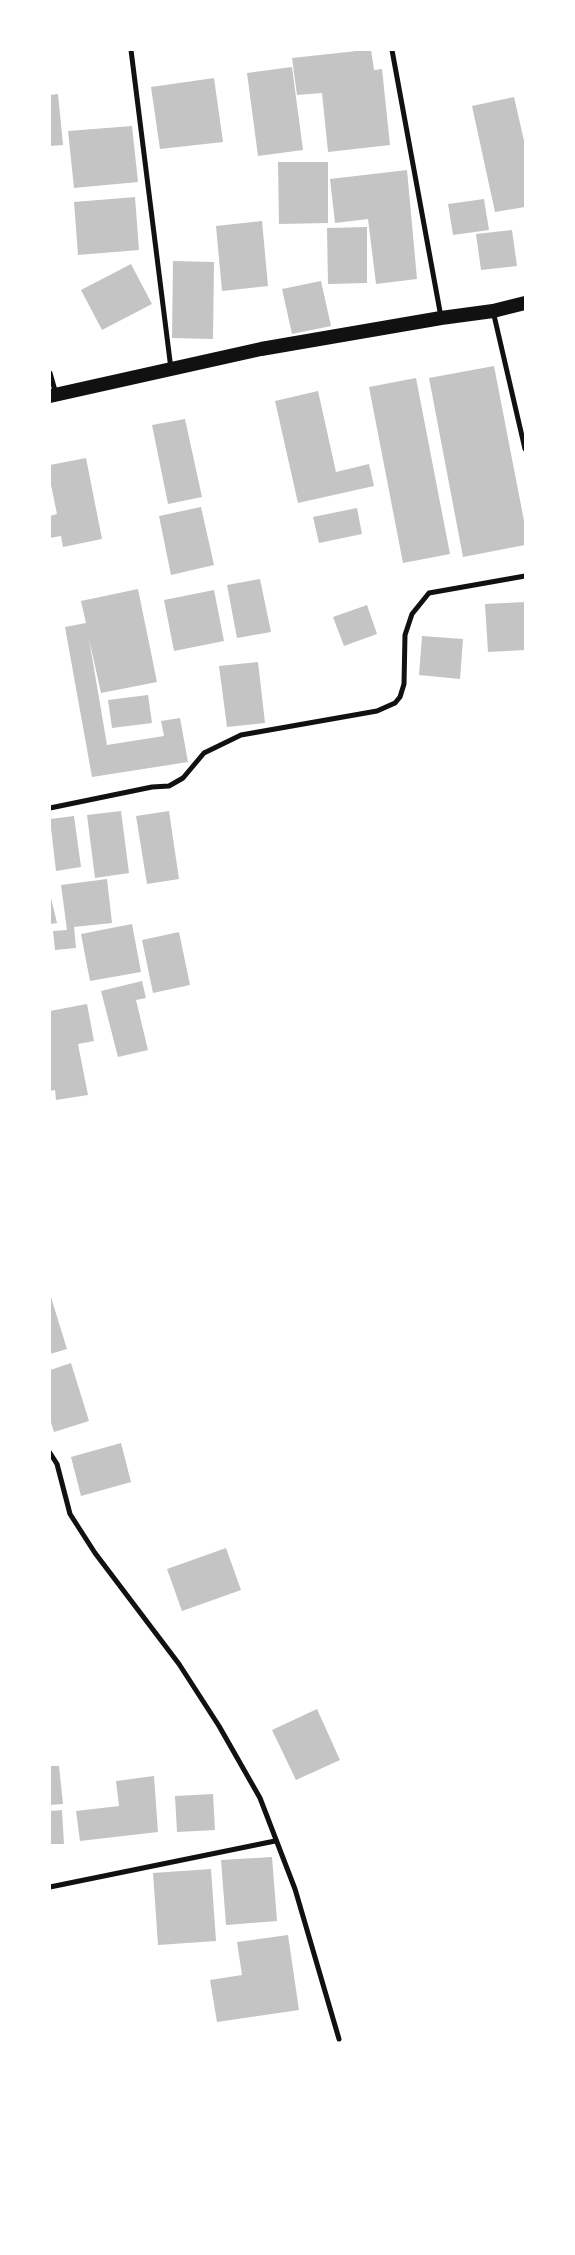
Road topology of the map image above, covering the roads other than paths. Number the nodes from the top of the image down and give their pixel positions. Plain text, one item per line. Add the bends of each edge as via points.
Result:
1 (131, 50) edge
2 (392, 50) edge
3 (525, 303) edge
4 (493, 311) junction
5 (441, 318) junction
6 (171, 369) junction
7 (50, 373) edge
8 (53, 396) edge
9 (525, 449) edge
10 (525, 576) edge
11 (50, 808) edge
12 (50, 1454) edge
13 (50, 1464) edge
14 (57, 1464) junction
15 (275, 1841) junction
16 (50, 1887) edge
17 (339, 2039) dead end

1 - 6 street
2 - 5 street
3 - 4 highway
4 - 5 highway
4 - 9 street
5 - 6 highway via 262,349
6 - 8 highway
7 - 8 street
10 - 11 street via 429,593 412,614 405,635 404,684 395,703 377,711 241,735 204,753 183,778 169,786
12 - 14 street
13 - 14 street
14 - 15 street via 70,1514 95,1553 179,1664 218,1726 260,1798
15 - 16 street
15 - 17 street via 295,1889

